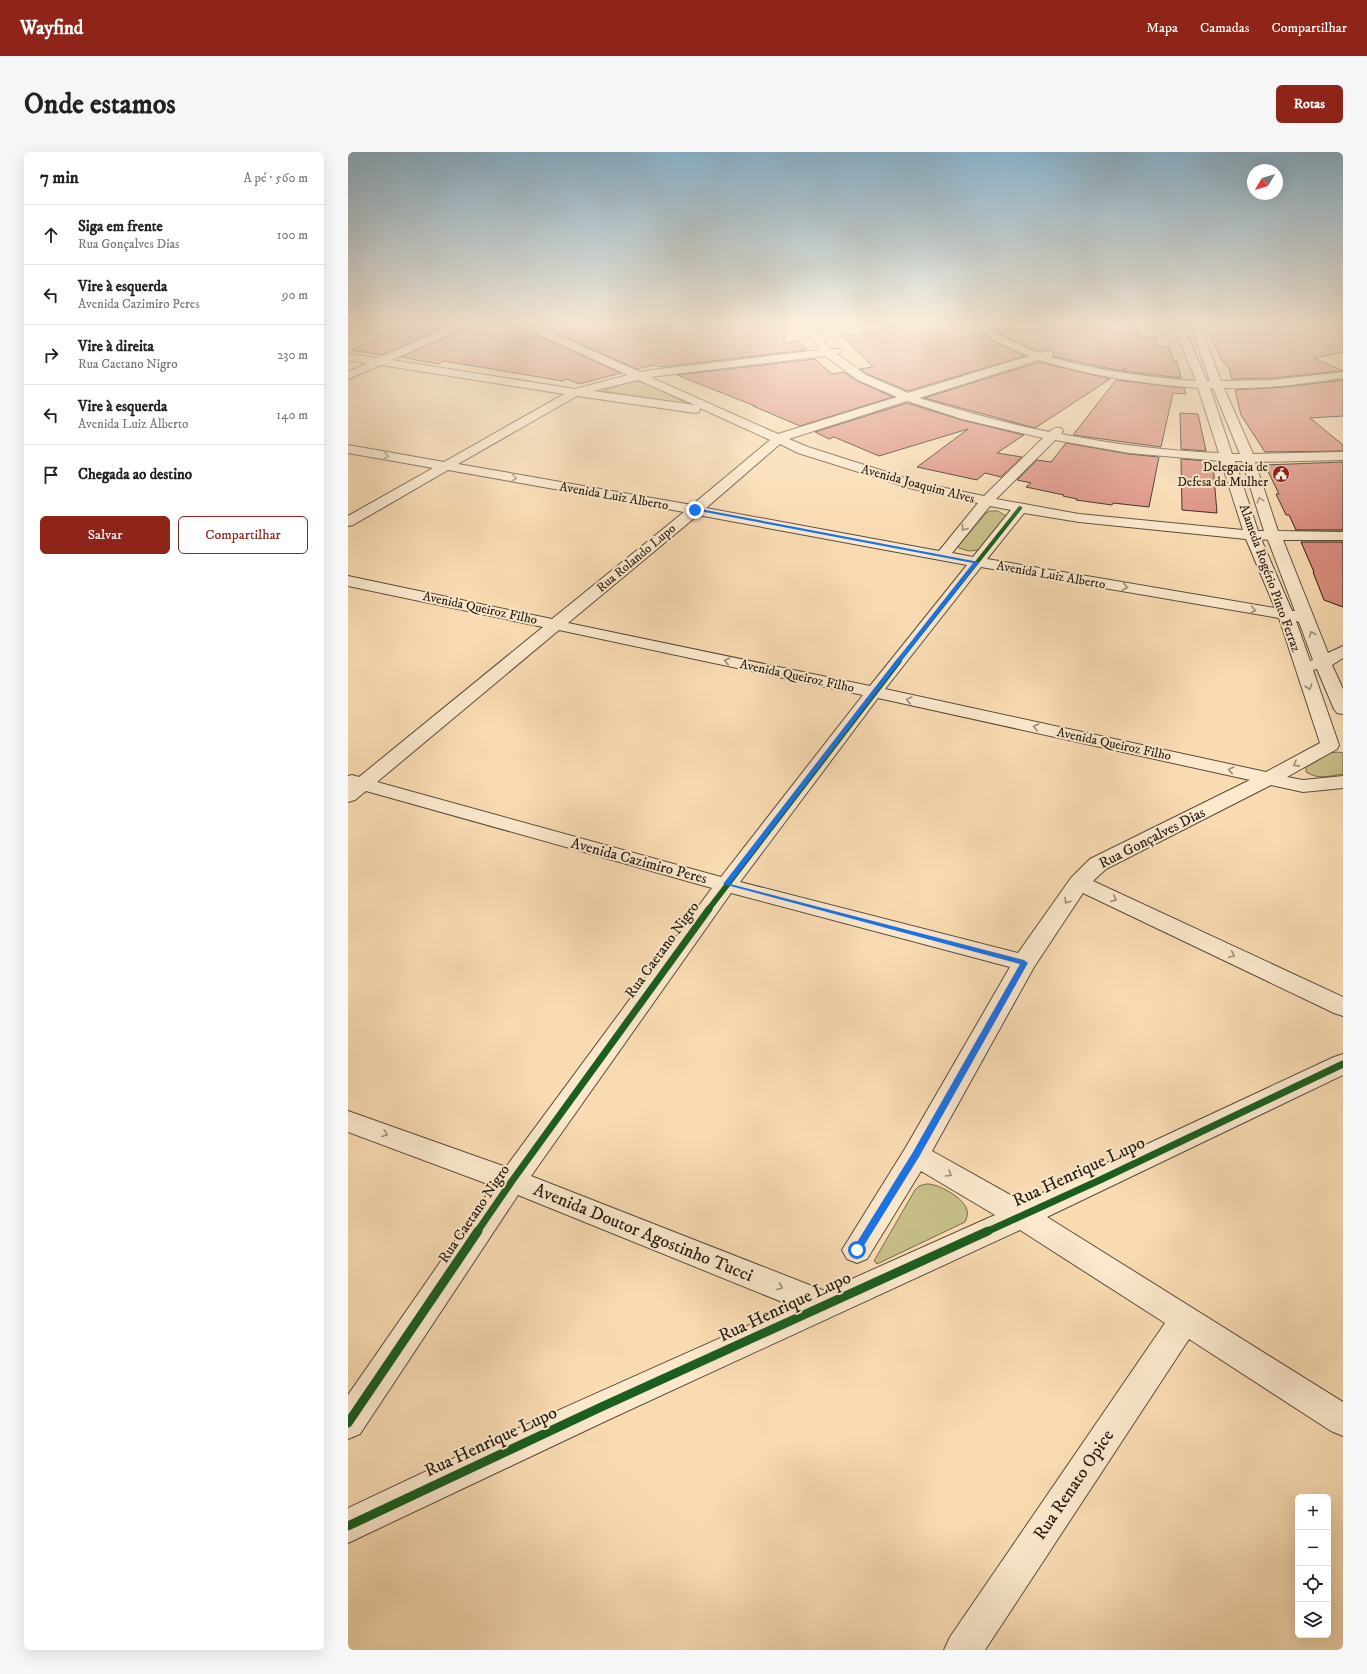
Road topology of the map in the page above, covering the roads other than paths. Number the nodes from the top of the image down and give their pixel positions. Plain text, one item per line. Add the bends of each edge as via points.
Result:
1 (573, 393) edge
2 (581, 393) edge
3 (681, 393) edge
4 (687, 393) edge
5 (904, 393) edge
6 (906, 393) edge
7 (917, 393) edge
8 (1212, 393) edge
9 (1215, 393) edge
10 (910, 395) junction
11 (718, 412) junction
12 (1054, 434) junction
13 (784, 436) junction
14 (348, 449) edge
15 (1343, 449) edge
16 (1226, 453) junction
17 (1246, 454) junction
18 (1343, 456) edge
19 (446, 466) junction
20 (989, 498) junction
21 (1020, 508) junction
22 (695, 510) junction
23 (348, 522) edge
24 (1343, 528) edge
25 (1251, 531) junction
26 (1271, 532) junction
27 (1343, 536) edge
28 (943, 555) junction
29 (976, 562) junction
30 (348, 581) edge
31 (1286, 615) junction
32 (1306, 618) junction
33 (556, 624) junction
34 (1343, 651) edge
35 (1323, 663) junction
36 (1302, 666) junction
37 (874, 692) junction
38 (1343, 709) edge
39 (1336, 746) edge
40 (1270, 778) junction
41 (1343, 782) edge
42 (353, 786) edge
43 (1079, 883) junction
44 (726, 884) junction
45 (1024, 963) junction
46 (1343, 1007) edge
47 (1343, 1064) edge
48 (348, 1121) edge
49 (916, 1155) junction
50 (512, 1181) junction
51 (1022, 1216) junction
52 (857, 1250) dead end
53 (825, 1305) junction
54 (1185, 1319) junction
55 (1343, 1420) edge
56 (348, 1423) edge
57 (348, 1526) edge
58 (963, 1650) edge

1 - 19 street
2 - 11 street
3 - 11 street, Avenida Joaquim Alves
4 - 13 street, Avenida Joaquim Alves
5 - 10 street
6 - 10 street
7 - 10 street, Rua Rolando Lupo
8 - 16 street, Alameda Rogério Pinto Ferraz
9 - 17 street, Alameda Rogério Pinto Ferraz
10 - 12 street via 948,411 1019,430
10 - 13 street, Rua Rolando Lupo
11 - 13 street, Avenida Joaquim Alves
12 - 16 street via 1093,444 1165,453
12 - 20 street
13 - 20 street, Avenida Joaquim Alves via 803,450 857,468 918,486
13 - 22 street, Rua Rolando Lupo
14 -> 19 street, Avenida Luiz Alberto
15 - 17 street
16 - 17 street
16 - 25 street, Alameda Rogério Pinto Ferraz
17 - 18 street
26 -> 17 street, Alameda Rogério Pinto Ferraz
19 -> 22 street, Avenida Luiz Alberto
19 - 23 street
20 - 21 street, Avenida Joaquim Alves
20 - 25 street, Avenida Joaquim Alves
20 -> 28 street
21 - 25 street, Avenida Joaquim Alves via 1080,518
21 - 29 street, Rua Caetano Nigro
22 - 28 street, Avenida Luiz Alberto
22 - 33 street, Rua Rolando Lupo
24 - 26 street, Avenida Joaquim Alves
25 - 26 street, Avenida Joaquim Alves
25 - 31 street, Alameda Rogério Pinto Ferraz
26 - 27 street, Avenida Joaquim Alves
26 - 32 street, Alameda Rogério Pinto Ferraz
28 - 29 street, Avenida Luiz Alberto
29 -> 31 street, Avenida Luiz Alberto
29 - 37 street, Rua Caetano Nigro
30 - 33 street, Avenida Queiroz Filho
31 - 32 street, Avenida Luiz Alberto
31 - 36 street, Alameda Rogério Pinto Ferraz
35 -> 32 street, Alameda Rogério Pinto Ferraz
37 -> 33 street, Avenida Queiroz Filho
33 - 42 street, Rua Rolando Lupo
34 - 35 street
35 - 36 street
35 - 38 street, Alameda Rogério Pinto Ferraz
36 -> 39 street, Alameda Rogério Pinto Ferraz
40 -> 37 street, Avenida Queiroz Filho
37 - 44 street, Rua Caetano Nigro
39 -> 40 street, Rua Gonçalves Dias
40 - 41 street via 1303,786
40 - 43 street, Rua Gonçalves Dias via 1098,864
42 - 44 street, Avenida Cazimiro Peres
43 -> 45 street, Rua Gonçalves Dias
43 -> 46 street
44 - 45 street, Avenida Cazimiro Peres
44 - 50 street, Rua Caetano Nigro
45 - 49 street, Rua Gonçalves Dias
47 - 51 street, Rua Henrique Lupo
48 -> 50 street, Avenida Doutor Agostinho Tucci
49 -> 51 street
49 - 52 street, Rua Gonçalves Dias
50 -> 53 street, Avenida Doutor Agostinho Tucci
50 - 56 street, Rua Caetano Nigro
51 - 53 street, Rua Henrique Lupo
51 - 54 street
53 - 57 street, Rua Henrique Lupo
54 - 55 street
54 - 58 street, Rua Renato Opice

